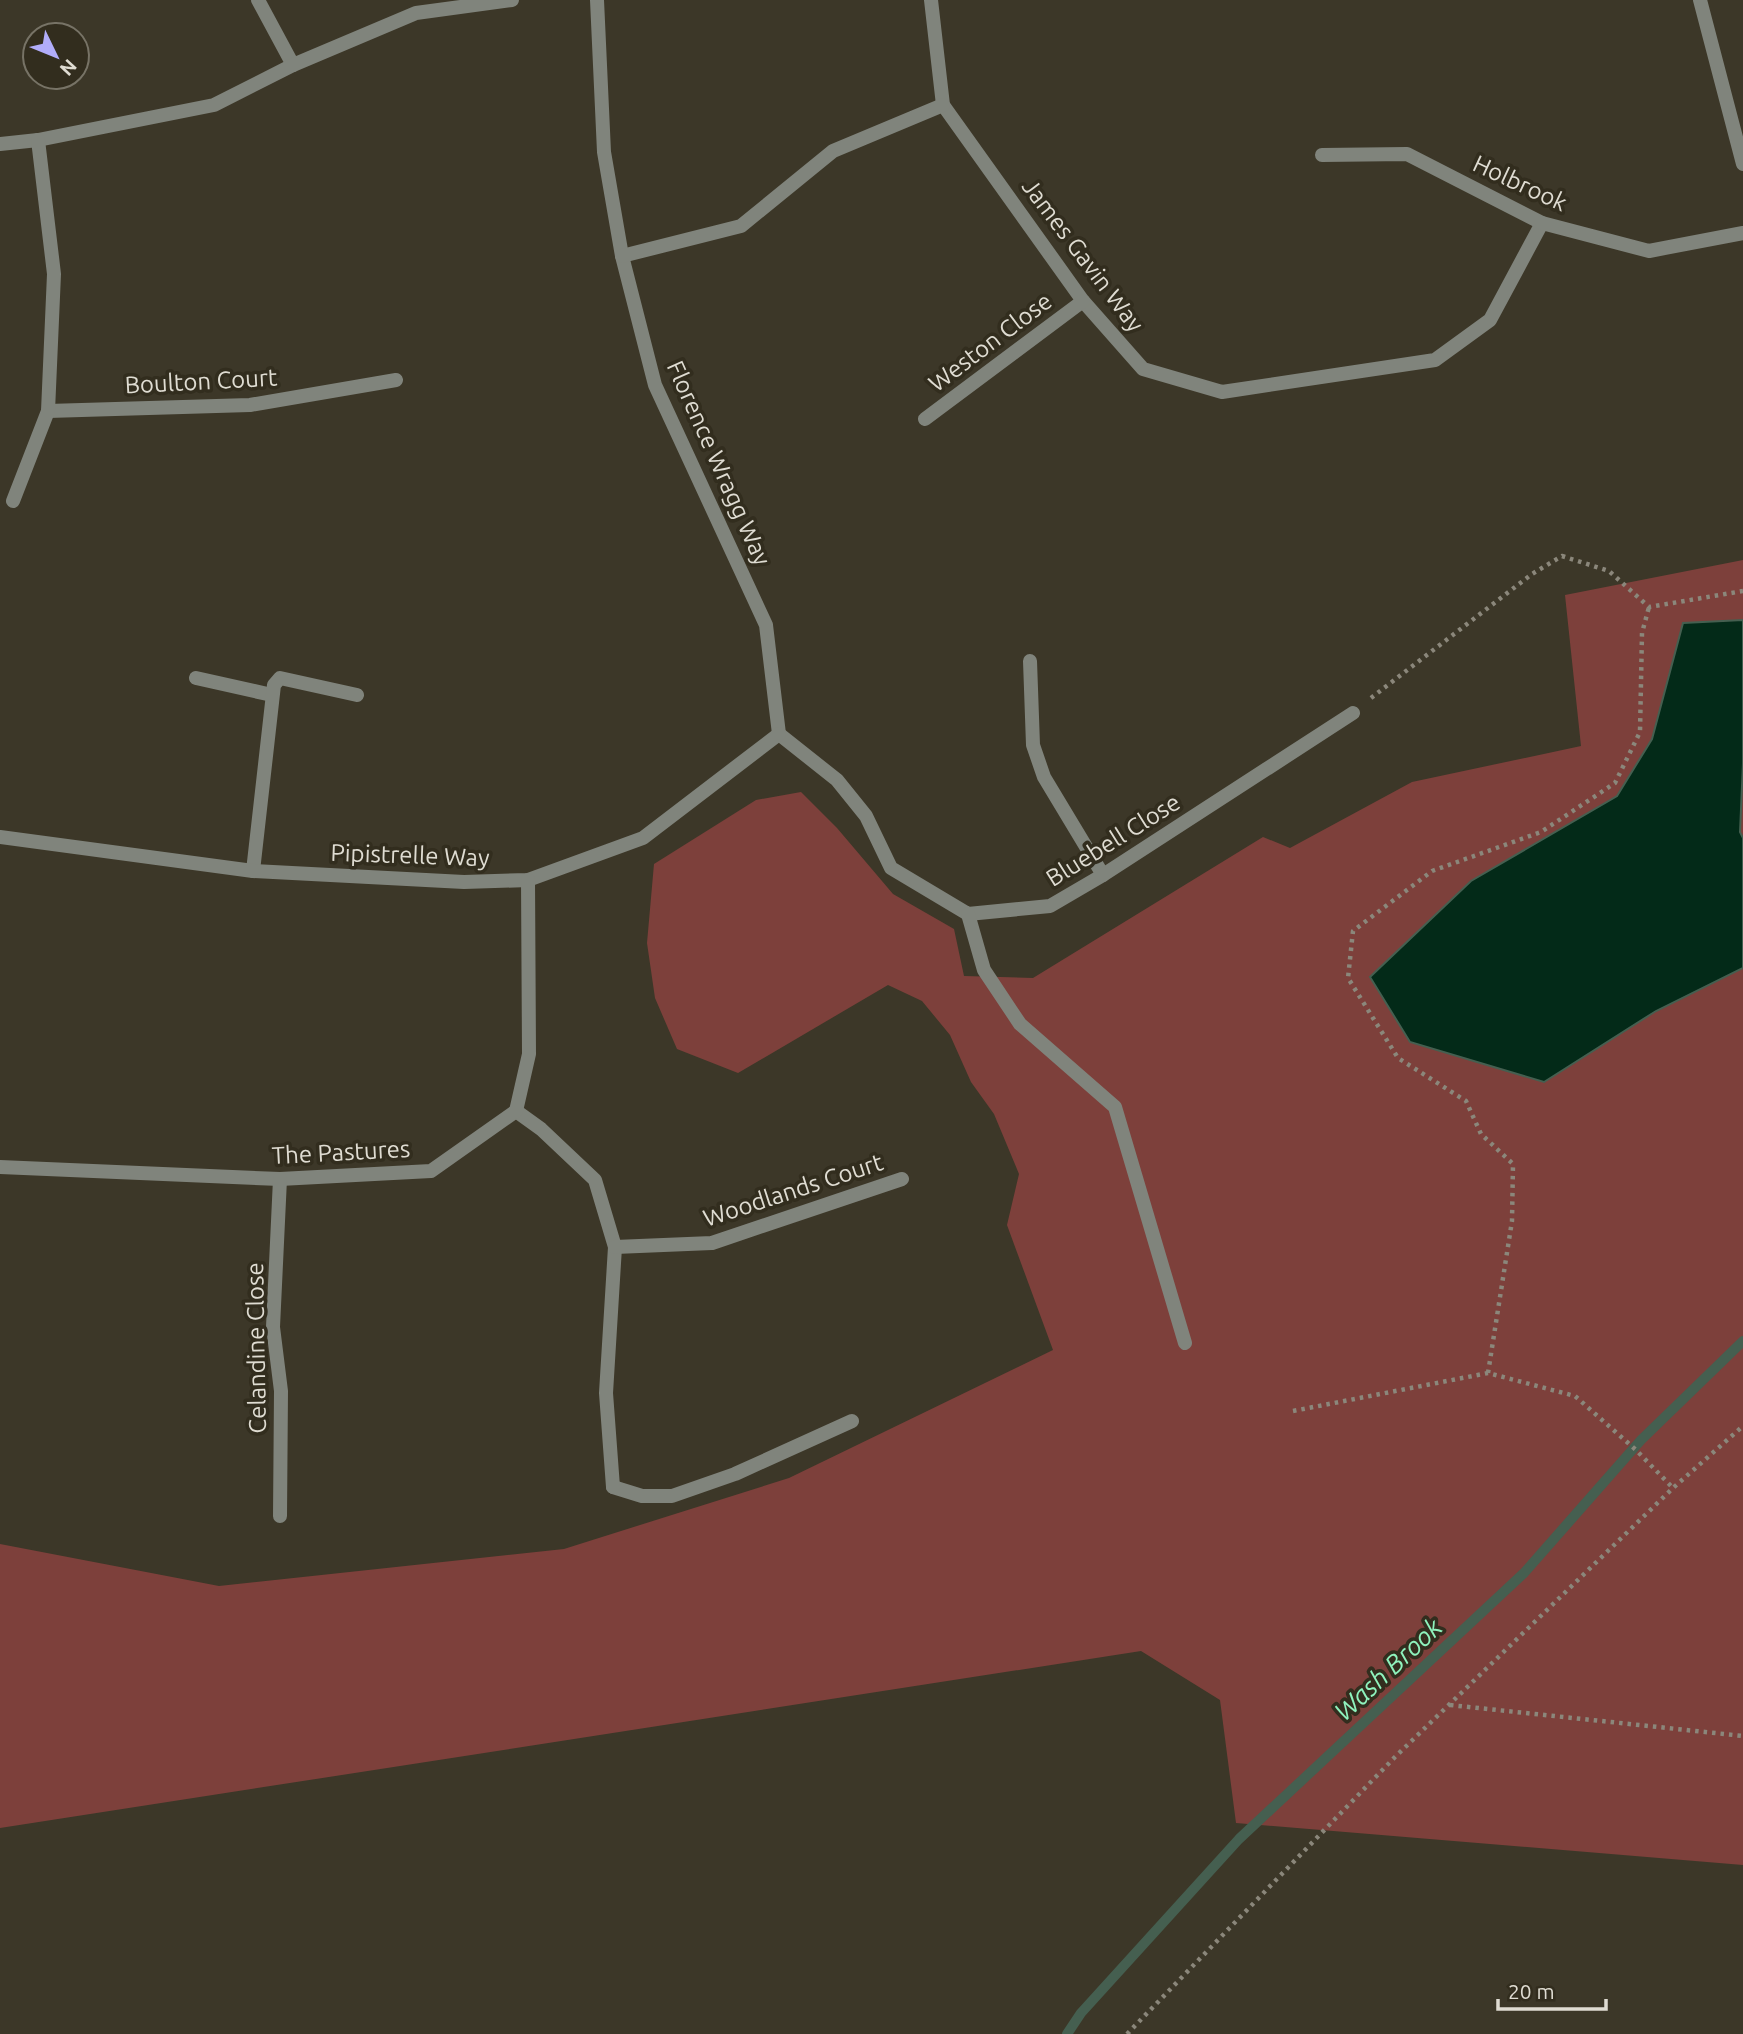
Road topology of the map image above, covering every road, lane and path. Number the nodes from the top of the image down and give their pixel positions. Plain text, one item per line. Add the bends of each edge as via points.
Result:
1 (258, 0) edge
2 (512, 0) edge
3 (597, 0) edge
4 (931, 0) edge
5 (1700, 0) edge
6 (292, 65) junction
7 (943, 104) junction
8 (38, 140) junction
9 (0, 144) edge
10 (1322, 156) dead end
11 (1743, 164) edge
12 (1542, 223) junction
13 (1743, 233) edge
14 (622, 256) junction
15 (1083, 301) junction
16 (396, 380) dead end
17 (48, 411) junction
18 (925, 419) dead end
19 (13, 501) dead end
20 (1743, 591) edge
21 (1649, 607) junction
22 (1030, 661) dead end
23 (196, 678) dead end
24 (272, 695) junction
25 (357, 695) dead end
26 (1353, 713) joint
27 (779, 734) junction
28 (0, 837) edge
29 (253, 871) junction
30 (1102, 875) junction
31 (528, 880) junction
32 (968, 914) junction
33 (516, 1111) junction
34 (0, 1167) edge
35 (280, 1179) junction
36 (902, 1179) dead end
37 (615, 1247) junction
38 (1185, 1343) dead end
39 (1489, 1373) junction
40 (1293, 1411) dead end
41 (852, 1422) dead end
42 (1743, 1426) edge
43 (1673, 1488) junction
44 (280, 1516) dead end
45 (1449, 1705) junction
46 (1743, 1736) edge
47 (1126, 2034) edge

1 - 6 street
2 - 6 street via 416,13
3 - 14 street, Florence Wragg Way via 604,152
4 - 7 street, James Gavin Way
5 - 11 street
6 - 8 street via 214,105
7 - 14 street via 833,151 741,226
7 - 15 street, James Gavin Way
8 - 9 street
8 - 17 street via 54,274
10 - 12 street, Holbrook via 1407,154
12 - 13 street, Holbrook via 1648,251
12 - 15 street, James Gavin Way via 1490,320 1435,360 1222,392 1143,369
14 - 27 street, Florence Wragg Way via 655,385 766,625
15 - 18 street, Weston Close
16 - 17 street, Boulton Court via 250,405
17 - 19 street
20 - 21 path
21 - 26 path via 1609,571 1562,556 1532,573
21 - 39 path via 1642,633 1640,732 1615,783 1541,832 1432,871 1353,931 1348,978 1398,1058 1466,1101 1481,1134 1513,1164 1512,1220
22 - 30 street via 1032,745 1044,777
23 - 24 street
24 - 25 street via 280,678
24 - 29 street
26 - 30 street, Bluebell Close
27 - 31 street, Pipistrelle Way via 643,838
27 - 32 street via 837,780 866,816 891,868
28 - 29 street, Pipistrelle Way
29 - 31 street, Pipistrelle Way
30 - 32 street, Bluebell Close via 1050,906
31 - 33 street via 529,1054
32 - 38 street via 984,970 1020,1024 1115,1107
33 - 35 street, The Pastures via 431,1171
33 - 37 street via 595,1180
34 - 35 street, The Pastures
35 - 44 street, Celandine Close via 273,1327 281,1391
36 - 37 street, Woodlands Court via 712,1242
37 - 41 street via 606,1393 613,1487 642,1496 672,1496 735,1474
39 - 40 path
39 - 43 path via 1575,1396
42 - 43 path
43 - 45 path
45 - 46 path
45 - 47 path

